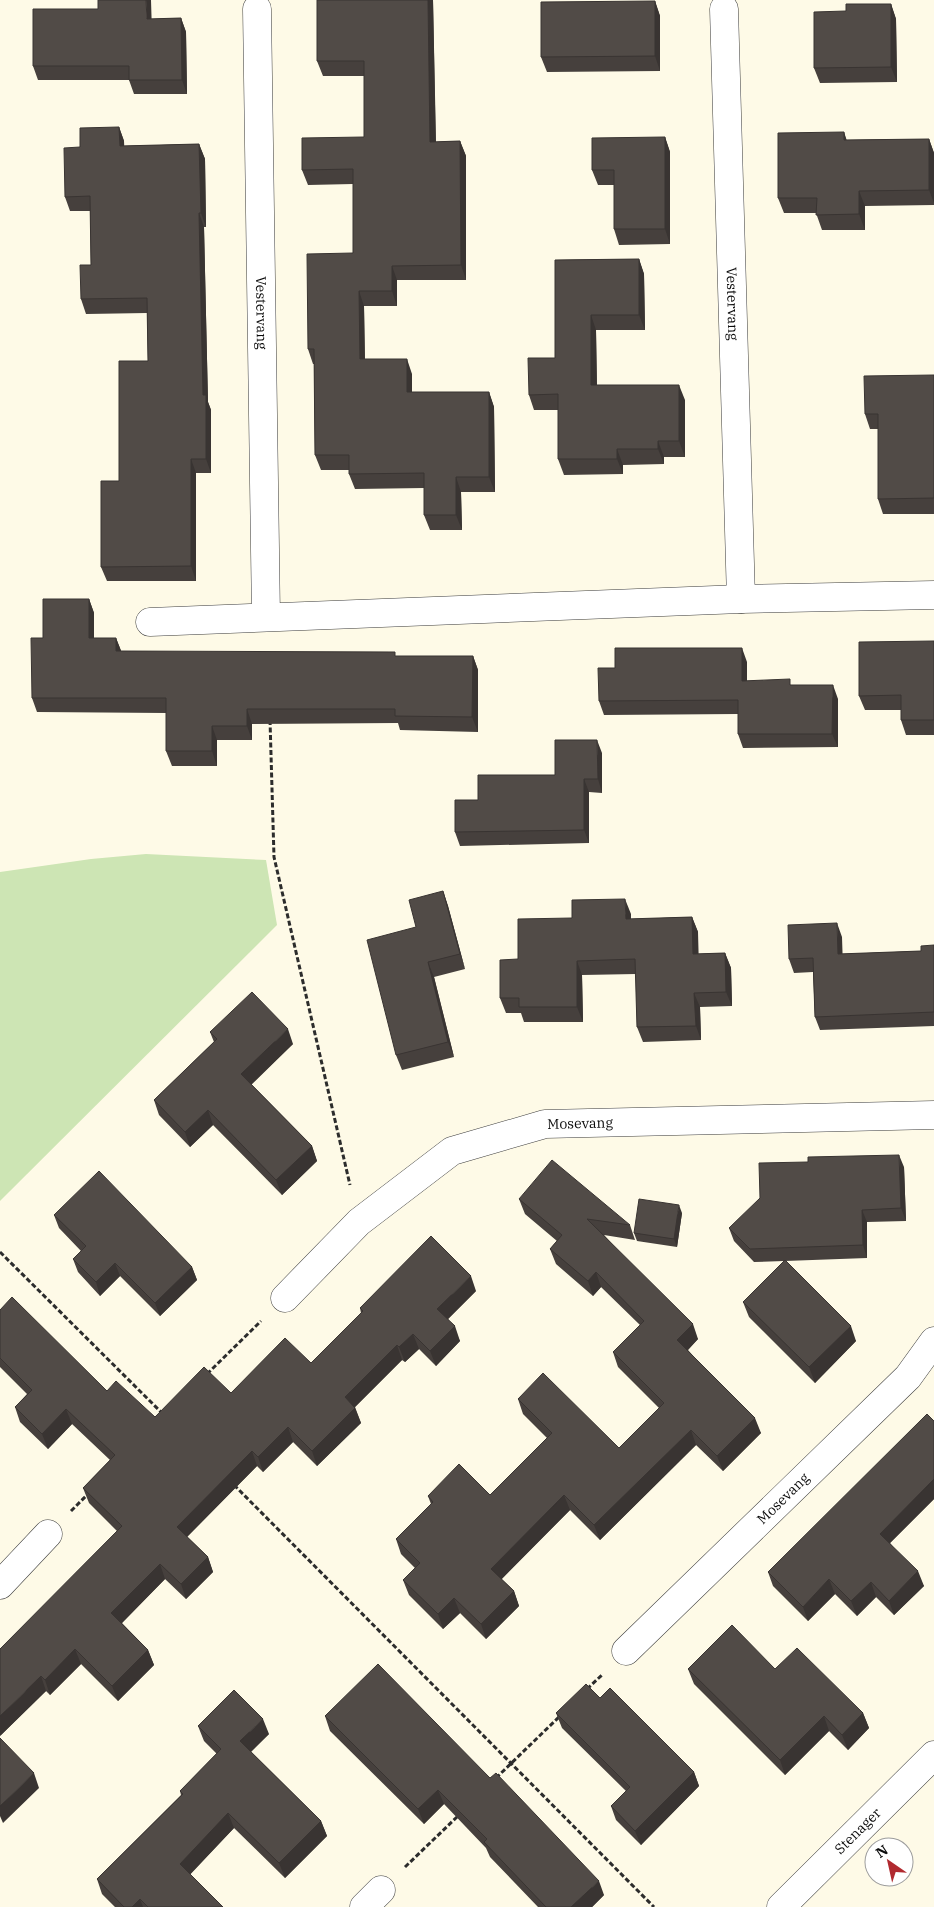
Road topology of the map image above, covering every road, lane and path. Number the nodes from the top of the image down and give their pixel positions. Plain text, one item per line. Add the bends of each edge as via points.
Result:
1 (724, 8) dead end
2 (257, 9) dead end
3 (934, 595) edge
4 (741, 599) junction
5 (266, 617) junction
6 (150, 622) dead end
7 (269, 713) edge
8 (934, 1115) edge
9 (359, 1222) junction
10 (0, 1252) edge
11 (284, 1298) joint
12 (934, 1341) edge
13 (200, 1381) edge
14 (158, 1422) edge
15 (227, 1478) edge
16 (90, 1492) edge
17 (48, 1534) joint
18 (0, 1585) edge
19 (626, 1651) joint
20 (586, 1691) edge
21 (565, 1711) edge
22 (934, 1755) edge
23 (511, 1764) junction
24 (490, 1784) edge
25 (463, 1811) edge
26 (373, 1899) edge
27 (654, 1907) edge
28 (781, 1907) edge

1 - 4 street, Vestervang
2 - 5 street, Vestervang
3 - 4 street
4 - 5 street
5 - 6 street
7 - 9 path via 274,857
8 - 9 street, Mosevang via 545,1124 452,1151
9 - 11 street, Mosevang
10 - 14 path via 165,1416
11 - 13 path
12 - 19 street, Mosevang via 908,1377
15 - 23 path
16 - 17 path
17 - 18 street
19 - 20 path
21 - 23 path
22 - 28 street, Stenager
23 - 24 path
23 - 27 path
25 - 26 path

